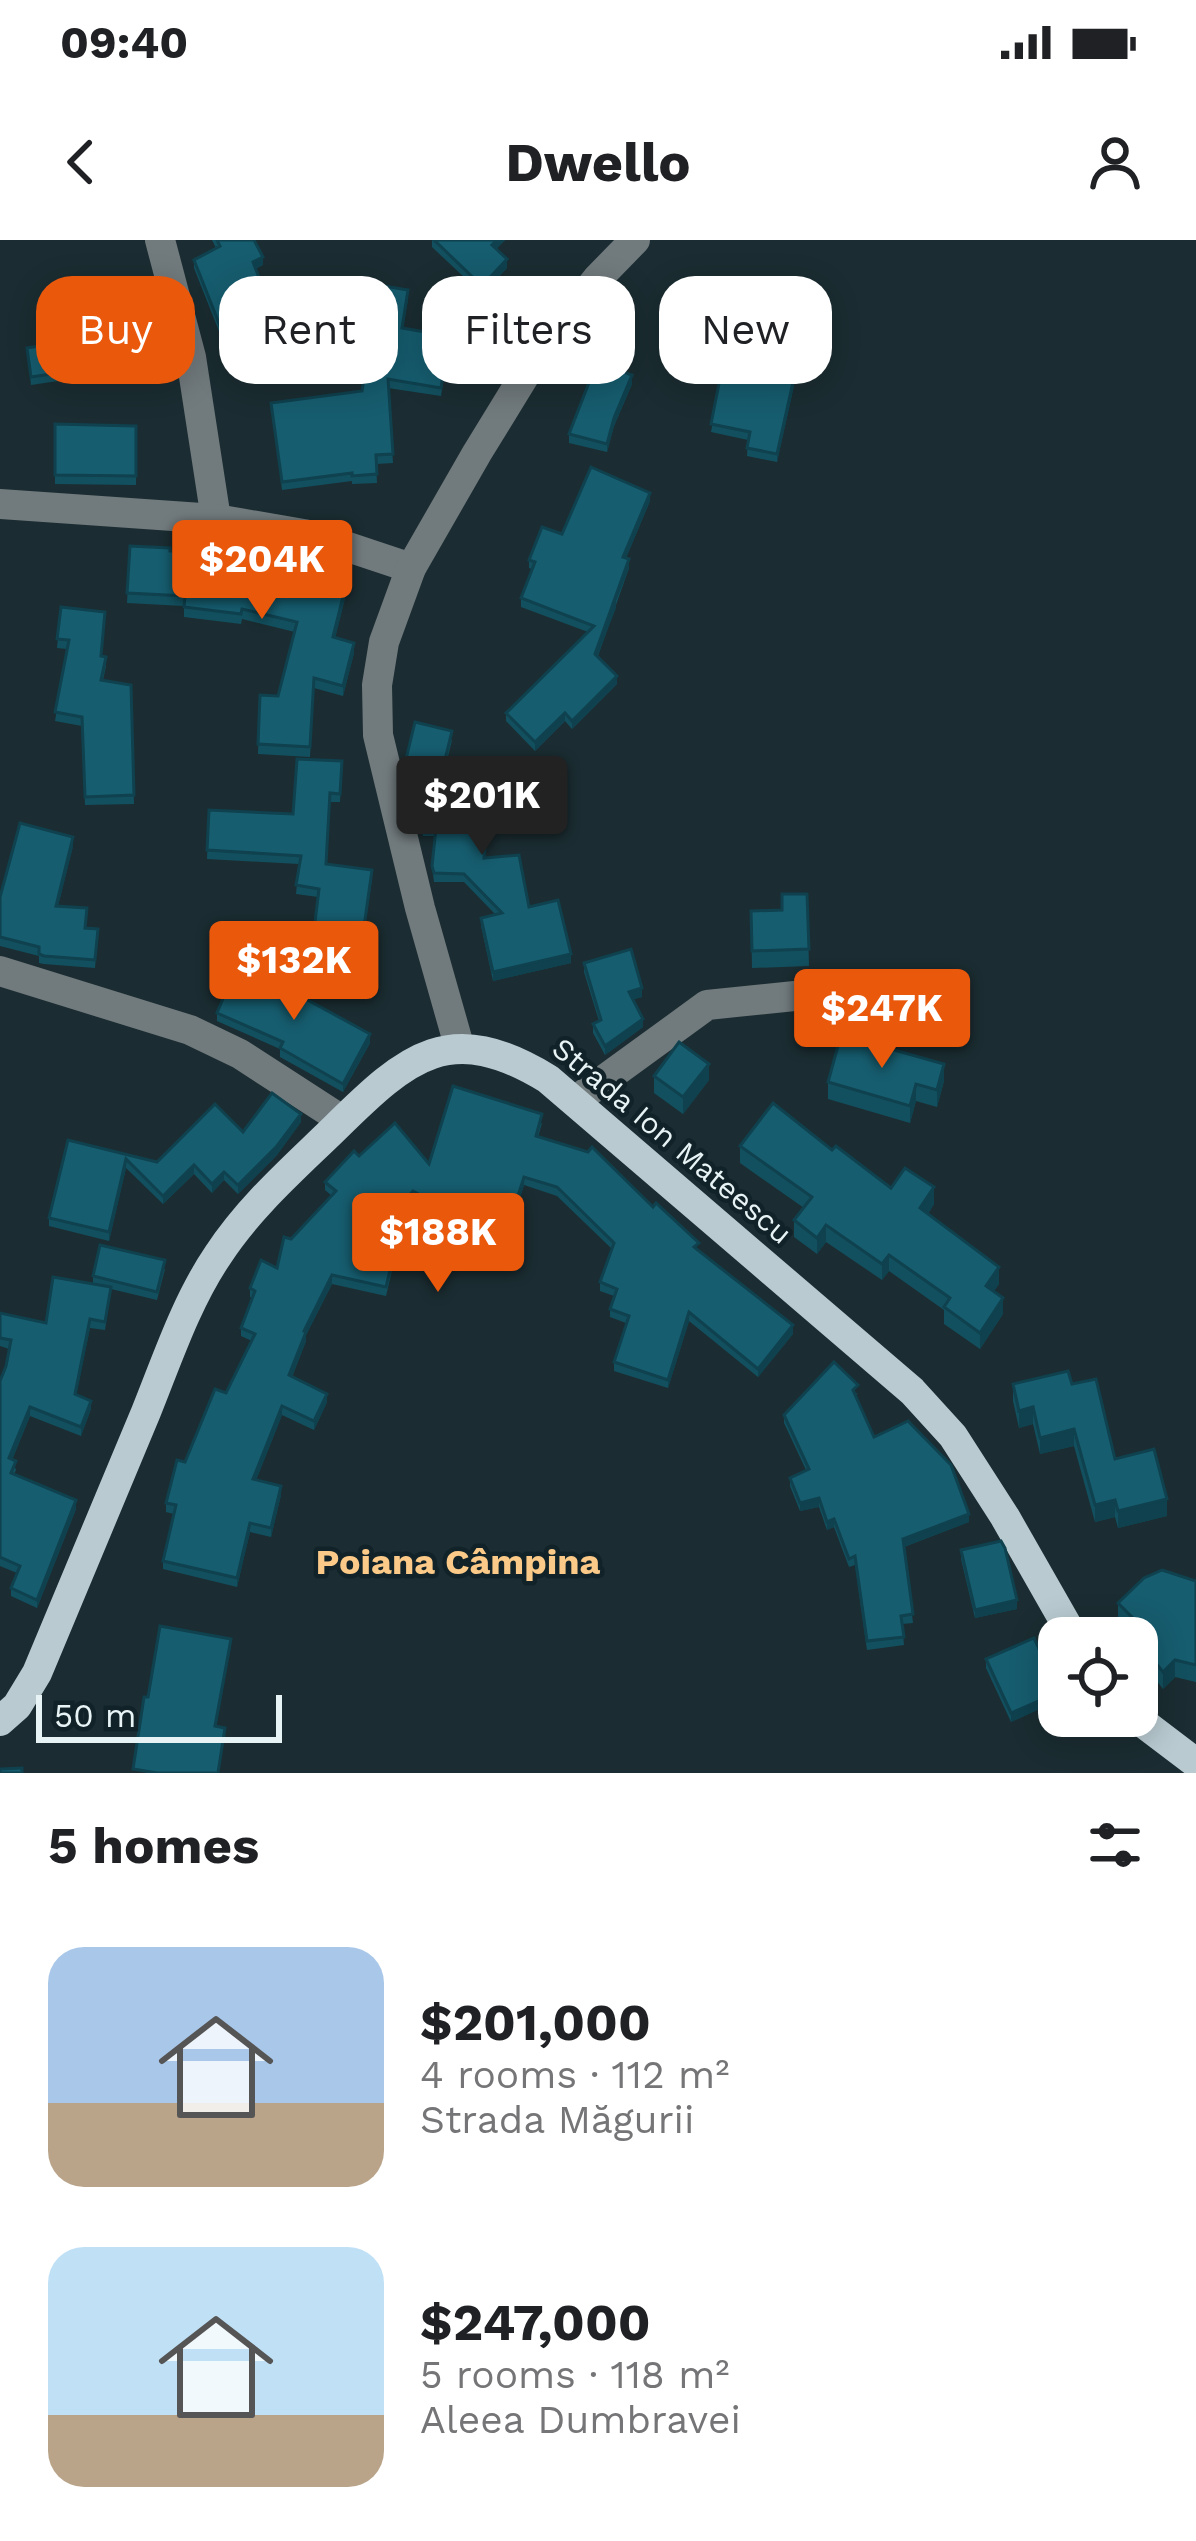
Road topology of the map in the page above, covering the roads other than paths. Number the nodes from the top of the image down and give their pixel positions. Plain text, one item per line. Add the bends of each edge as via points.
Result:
1 (160, 240) edge
2 (635, 240) edge
3 (0, 504) edge
4 (216, 519) junction
5 (411, 568) junction
6 (0, 971) edge
7 (872, 988) dead end
8 (460, 1049) junction
9 (574, 1101) junction
10 (343, 1120) junction
11 (1062, 1617) edge
12 (0, 1721) edge
13 (1158, 1734) edge
14 (1195, 1761) edge

1 - 4 street via 191,357
2 - 5 street via 539,352
3 - 4 street
4 - 5 street via 315,536
5 - 8 street via 384,642 378,735
6 - 10 street via 190,1030
7 - 9 street via 706,1005
8 - 9 main road, Strada Ion Mateescu via 522,1063
8 - 10 main road via 410,1063
9 - 11 main road, Strada Ion Mateescu via 912,1391 953,1436
10 - 12 main road via 216,1257 37,1673
13 - 14 main road

